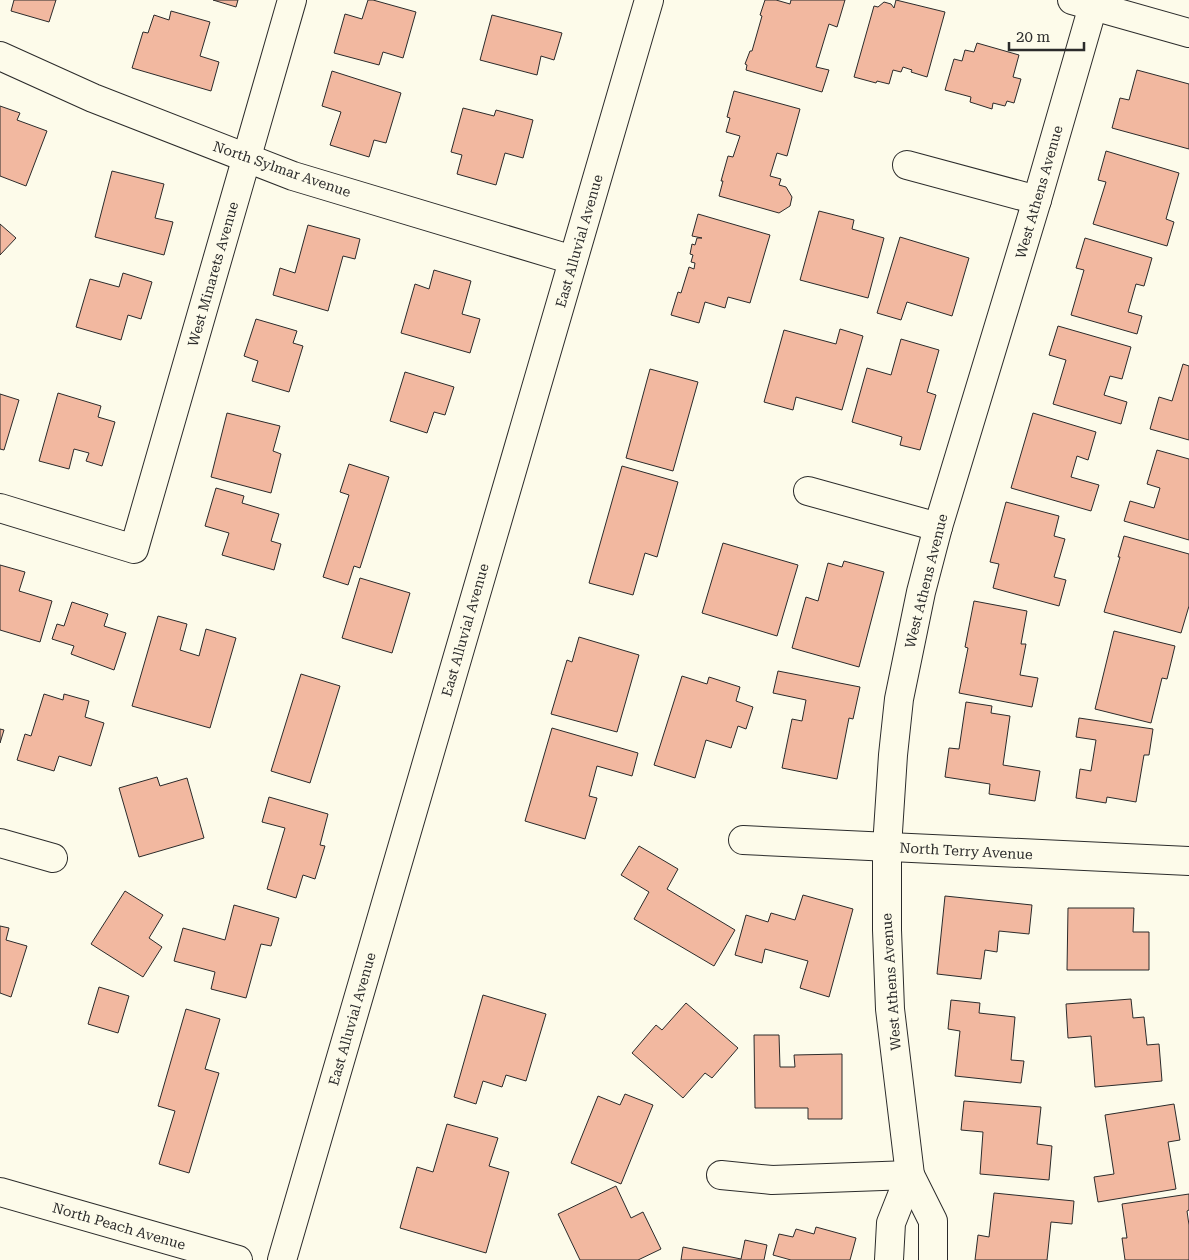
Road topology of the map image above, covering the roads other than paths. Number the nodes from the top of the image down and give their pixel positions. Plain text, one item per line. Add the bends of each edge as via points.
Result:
1 (292, 0) edge
2 (649, 0) edge
3 (1082, 3) edge
4 (1189, 33) edge
5 (0, 56) edge
6 (246, 158) junction
7 (907, 164) dead end
8 (1037, 200) junction
9 (573, 260) junction
10 (808, 491) dead end
11 (0, 508) edge
12 (938, 528) junction
13 (743, 840) dead end
14 (0, 842) edge
15 (887, 847) junction
16 (53, 858) dead end
17 (1189, 861) edge
18 (721, 1175) dead end
19 (910, 1175) junction
20 (0, 1192) edge
21 (238, 1260) edge
22 (282, 1260) edge
23 (889, 1260) edge
24 (933, 1260) edge

1 - 6 street, West Minarets Avenue
2 - 9 street, East Alluvial Avenue
3 - 4 street
3 - 8 street, West Athens Avenue
5 - 6 street, North Sylmar Avenue via 93,98
6 - 9 street, North Sylmar Avenue via 294,176
6 - 11 street, West Minarets Avenue via 134,549
7 - 8 street
8 - 12 street, West Athens Avenue
9 - 22 street, East Alluvial Avenue
10 - 12 street
12 - 15 street, West Athens Avenue via 920,592 899,699
13 - 15 street, North Terry Avenue
14 - 16 street
15 - 17 street, North Terry Avenue
15 - 19 street, West Athens Avenue via 890,1009
18 - 19 street via 772,1180
19 - 23 street, West Athens Avenue via 891,1224
19 - 24 street, West Athens Avenue via 933,1222
20 - 21 street, North Peach Avenue

